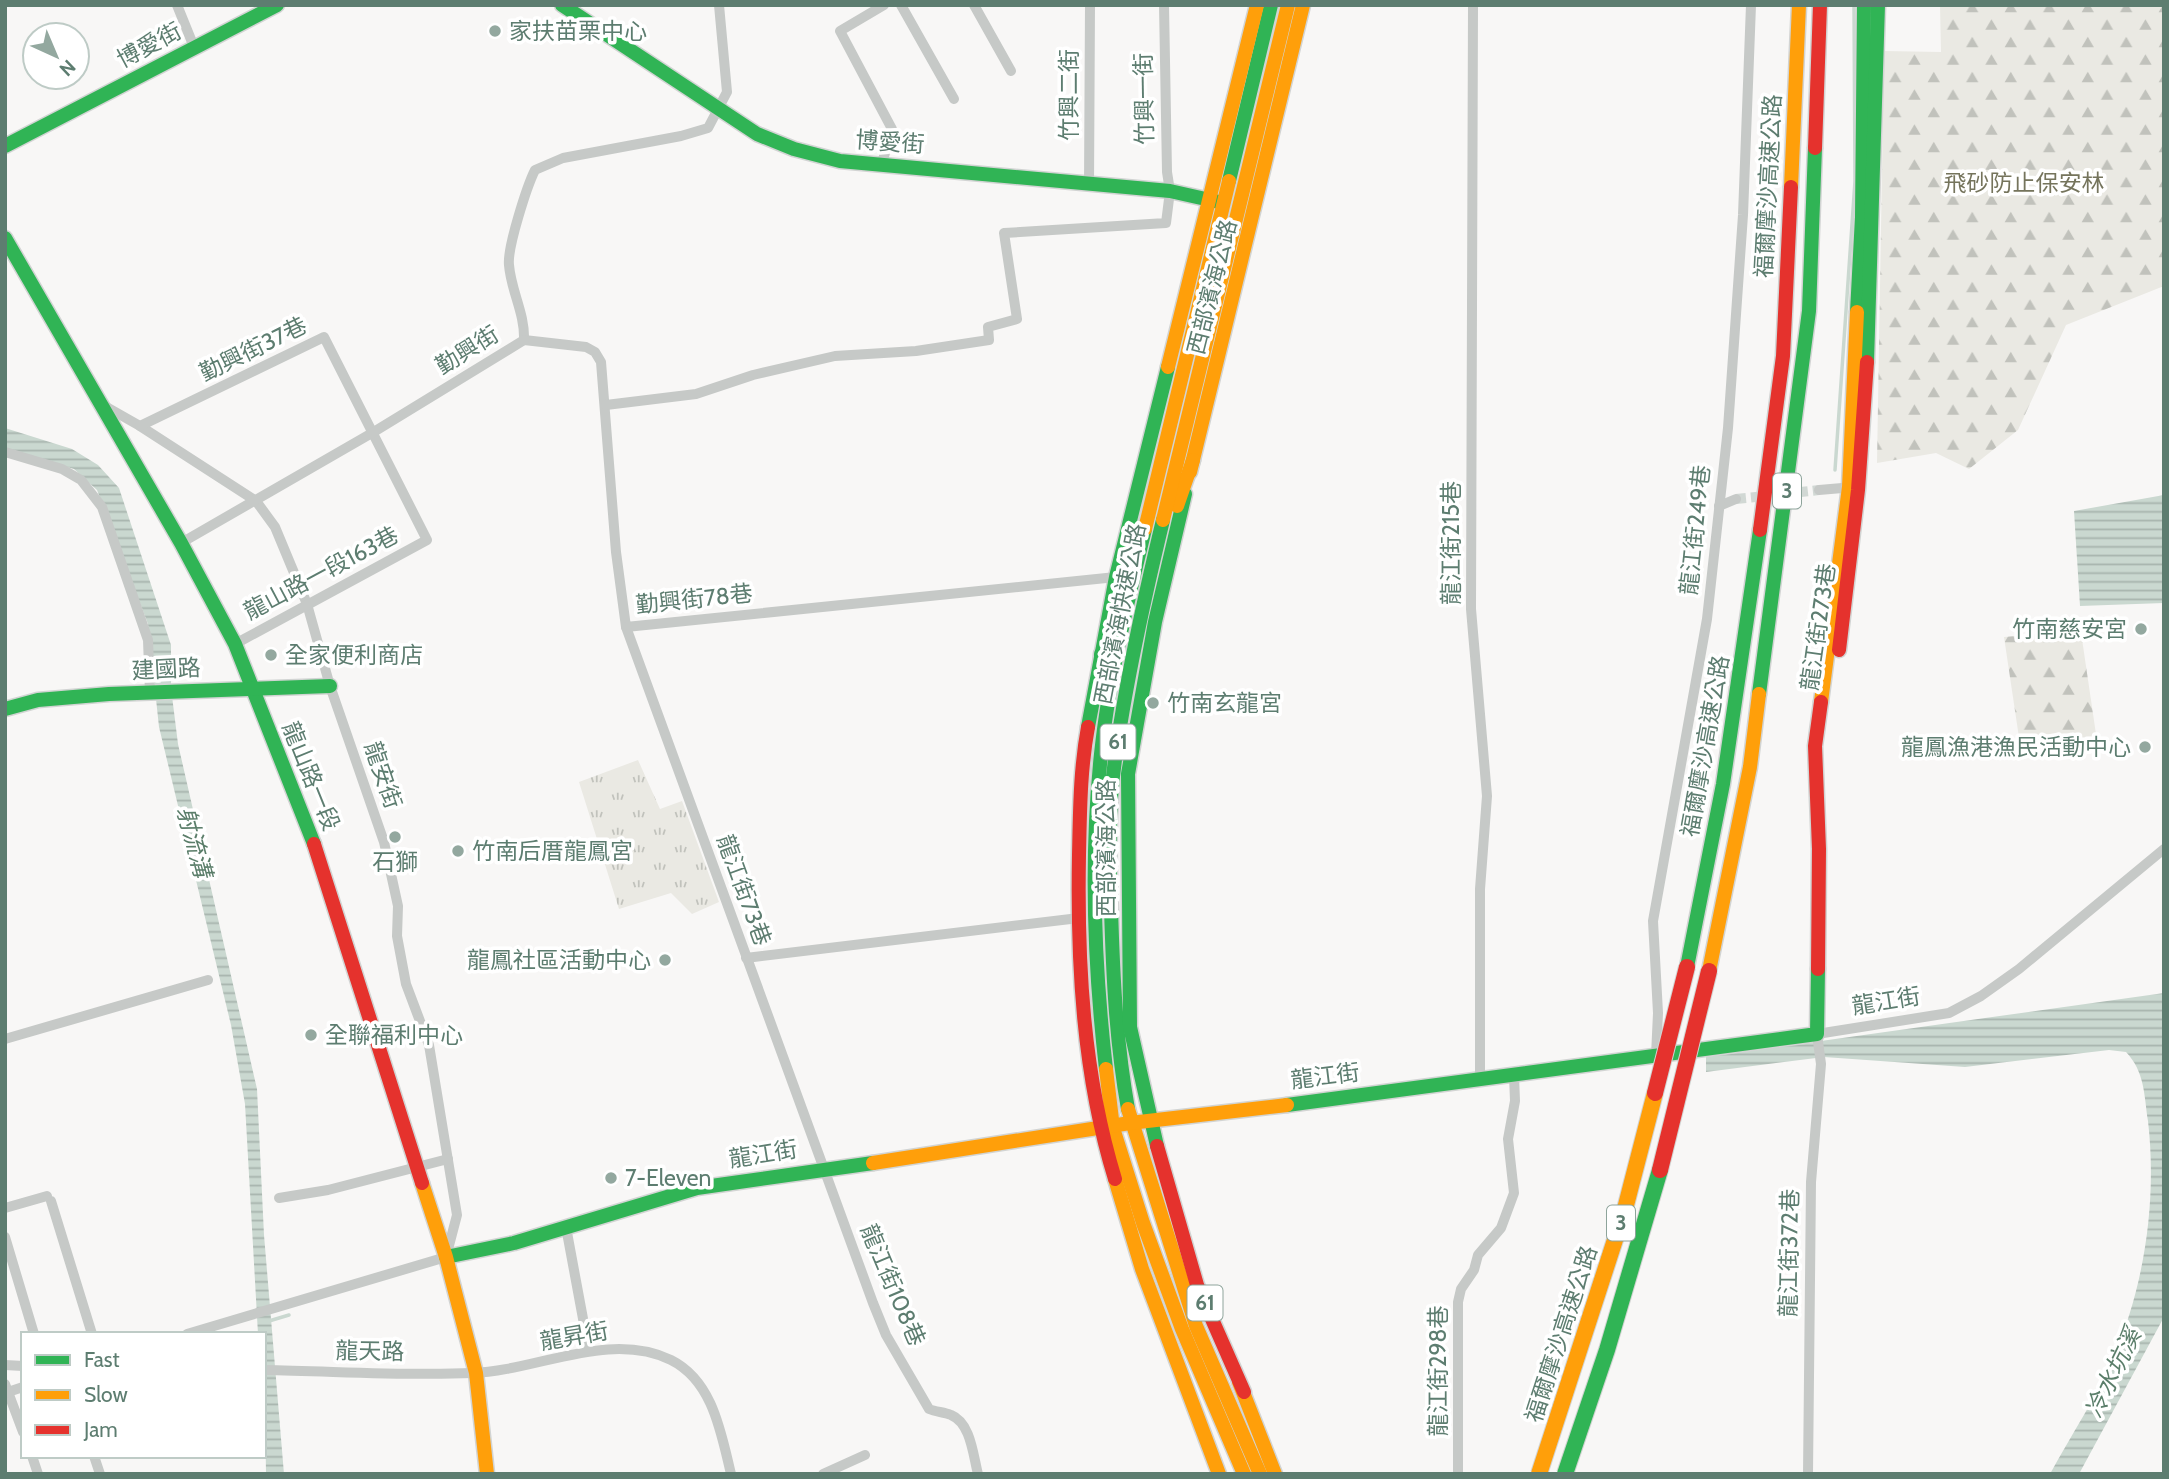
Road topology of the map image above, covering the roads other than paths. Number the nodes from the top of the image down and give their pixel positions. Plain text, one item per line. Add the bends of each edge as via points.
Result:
1 (177, 5) edge
2 (277, 5) edge
3 (562, 5) edge
4 (719, 5) edge
5 (884, 5) edge
6 (901, 5) edge
7 (974, 5) edge
8 (1090, 5) edge
9 (1164, 5) edge
10 (1257, 5) edge
11 (1270, 5) edge
12 (1288, 5) edge
13 (1303, 5) edge
14 (1473, 5) edge
15 (1751, 5) edge
16 (1799, 5) edge
17 (1820, 5) edge
18 (1864, 5) edge
19 (1878, 5) edge
20 (194, 47) junction
21 (1011, 71) dead end
22 (954, 99) dead end
23 (718, 111) junction
24 (5, 146) edge
25 (882, 163) junction
26 (1089, 185) junction
27 (1170, 191) junction
28 (1232, 206) junction
29 (5, 239) edge
30 (524, 340) junction
31 (97, 402) junction
32 (606, 405) junction
33 (141, 426) junction
34 (372, 433) junction
35 (5, 452) edge
36 (1193, 460) junction
37 (1854, 487) junction
38 (1819, 490) tunnel mouth
39 (1736, 499) tunnel mouth
40 (256, 502) junction
41 (1719, 506) junction
42 (181, 543) junction
43 (1116, 577) junction
44 (307, 604) junction
45 (1141, 613) junction
46 (626, 627) junction
47 (235, 644) junction
48 (1101, 654) junction
49 (330, 685) junction
50 (251, 687) junction
51 (151, 693) junction
52 (5, 709) edge
53 (1101, 752) junction
54 (2164, 849) edge
55 (1079, 918) junction
56 (746, 958) junction
57 (208, 980) dead end
58 (1817, 1036) junction
59 (5, 1039) edge
60 (1656, 1056) junction
61 (1480, 1079) junction
62 (1514, 1080) junction
63 (1130, 1123) junction
64 (1150, 1123) junction
65 (1107, 1129) junction
66 (448, 1158) junction
67 (825, 1167) junction
68 (417, 1168) junction
69 (279, 1198) dead end
70 (5, 1208) edge
71 (566, 1227) junction
72 (5, 1237) edge
73 (446, 1257) junction
74 (33, 1332) edge
75 (91, 1332) edge
76 (194, 1332) edge
77 (589, 1350) junction
78 (266, 1370) edge
79 (476, 1373) junction
80 (1203, 1380) junction
81 (1239, 1382) junction
82 (1221, 1383) junction
83 (6, 1389) edge
84 (21, 1427) edge
85 (865, 1455) dead end
86 (487, 1474) edge
87 (731, 1474) edge
88 (823, 1474) edge
89 (978, 1474) edge
90 (1219, 1474) edge
91 (1230, 1474) edge
92 (1244, 1474) edge
93 (1260, 1474) edge
94 (1272, 1474) edge
95 (1283, 1474) edge
96 (1458, 1474) edge
97 (1539, 1474) edge
98 (1565, 1474) edge
99 (1808, 1474) edge

1 - 20 street
2 - 20 main road, 博愛街
3 - 23 main road, 博愛街
4 - 23 street via 727,92
5 - 25 street via 840,31 892,129
6 - 22 street
7 - 21 street
8 - 26 street, 竹興二街
9 - 27 street, 竹興一街
10 - 28 main road, 西部濱海公路 / 61
11 - 28 main road, 西部濱海快速公路 / 61
12 - 28 main road, 西部濱海快速公路 / 61
13 - 28 main road, 西部濱海公路 / 61
14 - 61 street, 龍江街215巷 via 1471,609 1487,796 1480,889
15 - 41 street, 龍江街249巷 via 1743,215
16 - 97 main road, 福爾摩沙高速公路 / 3, bridge via 1783,356 1723,784 1687,967 1625,1209
17 - 98 main road, 福爾摩沙高速公路 / 3, bridge via 1809,311 1750,767 1709,971 1659,1176
18 - 37 main road
19 - 37 main road via 1875,226
20 - 24 main road, 博愛街
23 - 25 main road, 博愛街 via 794,149 840,161
23 - 30 street, 勤興街 via 708,128 563,158 535,170 508,263 524,322
25 - 26 main road, 博愛街
26 - 27 main road, 博愛街
27 - 28 main road, 博愛街
27 - 32 street, 竹興一街 via 1166,223 1003,233 1017,319 988,327 989,341 835,356 753,374 696,394
28 - 36 main road, 西部濱海公路 / 61
28 - 43 main road, 西部濱海公路 / 61
28 - 45 main road, 西部濱海快速公路 / 61
28 - 53 main road, 西部濱海快速公路 / 61 via 1125,611
29 - 31 main road, 龍山路一段
30 - 32 street, 勤興街78巷 via 595,352 601,362
30 - 34 street, 勤興街
31 - 33 street, 龍安街
31 - 42 main road, 龍山路一段
32 - 46 street, 勤興街78巷 via 615,552
33 - 34 street, 勤興街37巷 via 324,337
33 - 40 street, 龍安街
34 - 40 street, 勤興街
34 - 44 street, 龍山路一段163巷 via 427,540
35 - 51 street via 62,469 81,480 102,507 148,640
36 - 45 main road
36 - 64 main road, 西部濱海公路 / 61 via 1155,622 1128,774 1130,1027
37 - 38 street
37 - 58 main road, 龍江街273巷 via 1846,600 1818,772
39 - 41 street
40 - 42 street, 勤興街
40 - 44 street, 龍安街 via 275,527
41 - 60 street, 龍江街249巷 via 1707,619 1653,921
42 - 47 main road, 龍山路一段
43 - 46 street, 勤興街78巷
43 - 48 main road, 西部濱海公路 / 61
44 - 47 street, 龍山路一段163巷
44 - 49 street, 龍安街
45 - 63 main road, 西部濱海快速公路 / 61 via 1115,761 1109,842 1117,1045
46 - 56 street, 龍江街73巷
47 - 50 main road, 龍山路一段
48 - 53 main road
48 - 55 main road, 西部濱海公路 / 61 via 1081,764
49 - 50 main road, 建國路
49 - 66 street, 龍安街 via 384,842 398,906 401,960 429,1045
50 - 51 main road, 建國路
50 - 68 main road, 龍山路一段 via 315,847
51 - 52 main road, 建國路 via 38,700
53 - 65 main road, 西部濱海快速公路 / 61 via 1094,843 1096,985
54 - 58 street, 龍江街 via 1975,1000 1949,1013
55 - 56 street
55 - 65 main road, 西部濱海公路 / 61 via 1090,1058
56 - 67 street, 龍江街73巷
57 - 59 street
58 - 60 main road, 龍江街
58 - 99 street, 龍江街372巷 via 1821,1065 1811,1182
60 - 62 main road, 龍江街
61 - 62 main road, 龍江街
61 - 64 main road, 龍江街
62 - 96 street, 龍江街298巷 via 1508,1139 1514,1193 1501,1228 1478,1255 1458,1302
63 - 64 main road, 龍江街
63 - 65 main road, 龍江街
63 - 82 main road, 西部濱海快速公路 / 61 via 1196,1326
64 - 81 main road, 西部濱海公路 / 61 via 1198,1285
65 - 67 main road, 龍江街
65 - 80 main road, 西部濱海快速公路 / 61
65 - 90 main road, 西部濱海公路 / 61 via 1142,1269
66 - 68 street
66 - 73 street, 龍安街 via 457,1215
67 - 71 main road, 龍江街 via 697,1188
67 - 89 street, 龍江街108巷 via 887,1335 929,1409 959,1420
68 - 69 street
68 - 73 main road, 龍山路一段
70 - 75 street via 49,1199
71 - 73 main road, 龍江街
71 - 77 street
72 - 74 street
73 - 76 street
73 - 79 main road, 龍山路一段
77 - 79 street, 龍昇街
77 - 87 street, 龍昇街 via 642,1350 673,1361 699,1382 716,1417
78 - 79 street, 龍天路
79 - 86 main road, 龍山路一段
80 - 91 main road
80 - 92 main road, 西部濱海快速公路 / 61
81 - 94 main road
81 - 95 main road, 西部濱海公路 / 61
82 - 93 main road, 西部濱海快速公路 / 61
82 - 94 main road
83 - 84 street
85 - 88 street

